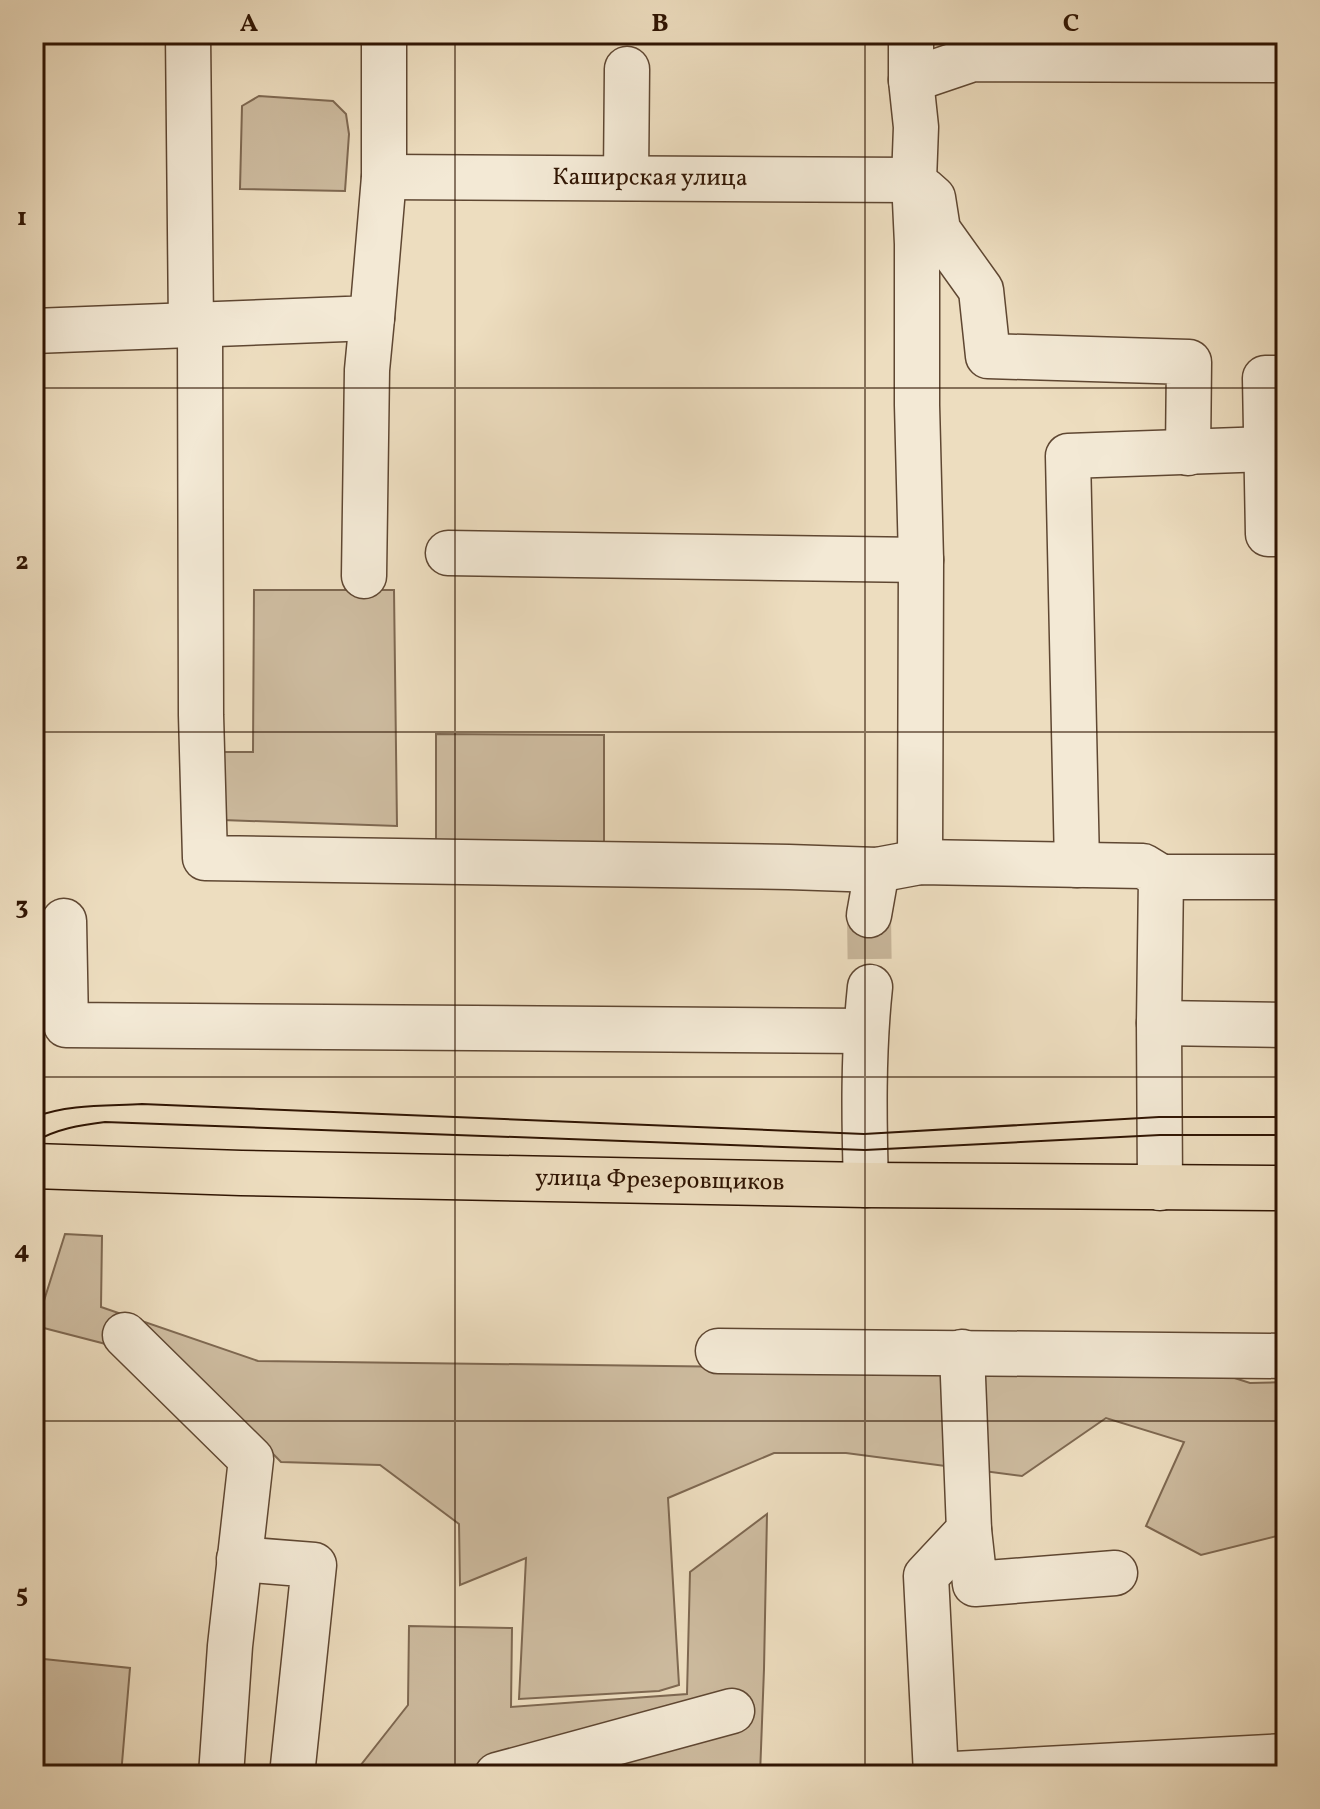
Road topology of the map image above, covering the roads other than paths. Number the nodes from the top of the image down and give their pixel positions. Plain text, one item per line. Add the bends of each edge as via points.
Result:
1 (188, 34) edge
2 (384, 34) edge
3 (911, 34) edge
4 (1286, 60) edge
5 (627, 69) dead end
6 (911, 80) junction
7 (384, 177) junction
8 (626, 178) junction
9 (914, 180) junction
10 (372, 318) junction
11 (195, 326) junction
12 (34, 331) edge
13 (1286, 378) edge
14 (1267, 449) junction
15 (1188, 453) junction
16 (1286, 534) edge
17 (448, 553) dead end
18 (921, 560) junction
19 (364, 576) dead end
20 (920, 862) junction
21 (1077, 865) junction
22 (877, 870) junction
23 (1161, 877) junction
24 (1286, 877) edge
25 (869, 915) tunnel mouth
26 (64, 921) dead end
27 (870, 987) tunnel mouth
28 (1159, 1023) junction
29 (1286, 1025) edge
30 (866, 1031) junction
31 (34, 1166) edge
32 (866, 1185) junction
33 (1160, 1188) junction
34 (1286, 1188) edge
35 (125, 1335) dead end
36 (718, 1351) dead end
37 (962, 1352) junction
38 (1286, 1356) edge
39 (969, 1530) junction
40 (239, 1559) junction
41 (1115, 1573) dead end
42 (732, 1711) dead end
43 (1286, 1756) edge
44 (936, 1774) edge
45 (221, 1775) edge
46 (292, 1775) edge
47 (497, 1775) edge

1 - 11 street
2 - 7 street
3 - 6 street
4 - 6 street via 973,59
5 - 8 street
6 - 9 street
7 - 8 street, Каширская улица
7 - 10 street
8 - 9 street, Каширская улица
9 - 15 street via 933,198 938,230 981,290 988,356 1189,362
9 - 18 street
10 - 11 street
10 - 19 street
11 - 12 street
11 - 22 street via 205,858
13 - 14 street via 1265,378
14 - 15 street
14 - 16 street via 1268,534
15 - 21 street via 1068,456
17 - 18 street
18 - 20 street
20 - 21 street
20 - 22 street
21 - 23 street via 1143,866
22 - 25 street
23 - 24 street
23 - 28 street
26 - 30 street via 66,1025
27 - 30 street
28 - 29 street
28 - 33 street
30 - 32 street
31 - 32 main road, улица Фрезеровщиков
32 - 33 main road, улица Фрезеровщиков
33 - 34 main road, улица Фрезеровщиков
35 - 40 street via 251,1459
36 - 37 street
37 - 38 street
37 - 39 street
39 - 41 street via 975,1584
39 - 44 street via 926,1576
40 - 45 street
40 - 46 street via 314,1565
42 - 47 street
43 - 44 street

